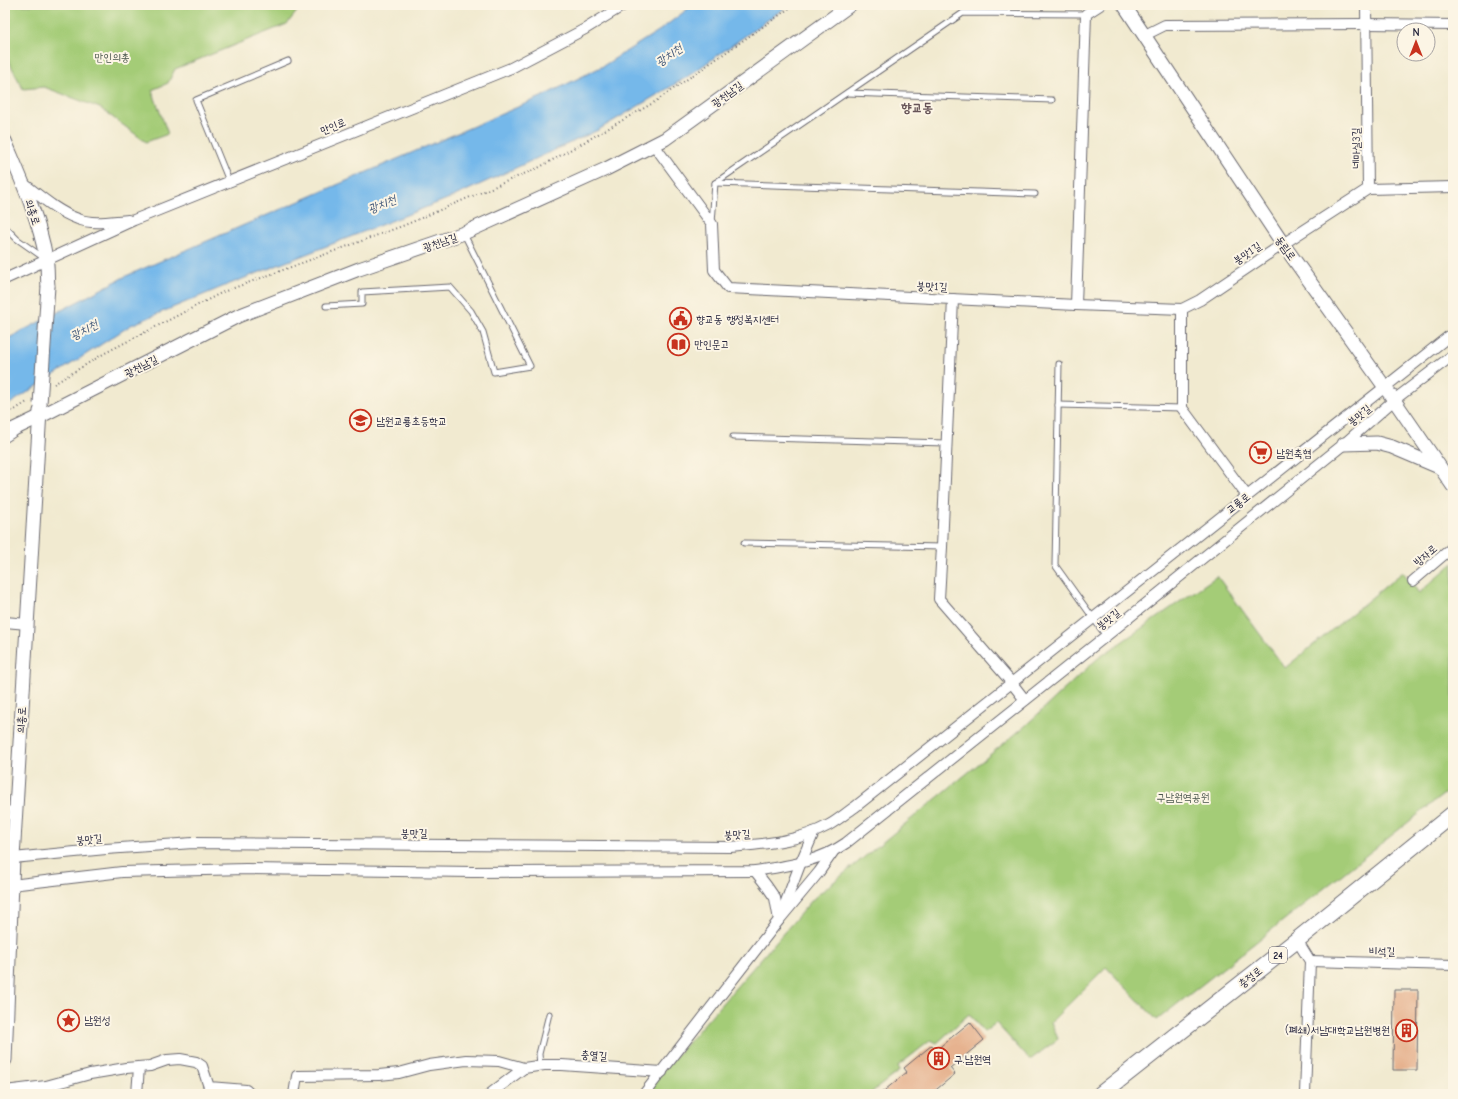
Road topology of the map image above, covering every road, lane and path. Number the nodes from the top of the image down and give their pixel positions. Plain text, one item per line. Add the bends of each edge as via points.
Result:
1 (624, 5) edge
2 (794, 5) edge
3 (850, 5) edge
4 (1100, 5) edge
5 (1124, 5) edge
6 (1366, 5) edge
7 (1086, 14) junction
8 (1366, 24) junction
9 (1453, 25) edge
10 (1145, 35) junction
11 (288, 62) dead end
12 (847, 93) junction
13 (1052, 100) dead end
14 (5, 142) edge
15 (654, 145) junction
16 (229, 181) junction
17 (23, 183) junction
18 (715, 183) junction
19 (1453, 188) edge
20 (1368, 189) junction
21 (1035, 194) dead end
22 (134, 220) junction
23 (712, 224) junction
24 (5, 227) edge
25 (464, 233) junction
26 (1282, 244) junction
27 (47, 259) junction
28 (5, 278) edge
29 (953, 299) junction
30 (1076, 305) junction
31 (326, 306) dead end
32 (1182, 309) junction
33 (1453, 334) edge
34 (1453, 355) edge
35 (1059, 364) dead end
36 (53, 386) dead end
37 (1385, 387) junction
38 (1394, 400) junction
39 (1058, 405) junction
40 (36, 408) junction
41 (1182, 408) junction
42 (5, 416) edge
43 (5, 434) edge
44 (733, 437) dead end
45 (946, 443) junction
46 (1344, 444) junction
47 (1439, 467) junction
48 (1453, 486) edge
49 (1246, 496) junction
50 (744, 543) dead end
51 (942, 547) junction
52 (1453, 547) edge
53 (1413, 580) dead end
54 (1092, 619) junction
55 (5, 622) edge
56 (27, 624) junction
57 (1106, 636) junction
58 (1011, 682) junction
59 (1025, 700) junction
60 (10, 809) edge
61 (1453, 814) edge
62 (814, 832) junction
63 (834, 852) junction
64 (9, 859) edge
65 (801, 862) junction
66 (755, 871) junction
67 (8, 886) edge
68 (779, 920) junction
69 (1297, 940) junction
70 (5, 951) edge
71 (1310, 961) junction
72 (1453, 965) edge
73 (9, 966) junction
74 (549, 1014) dead end
75 (5, 1060) edge
76 (540, 1065) junction
77 (139, 1067) junction
78 (524, 1068) junction
79 (662, 1072) junction
80 (5, 1091) edge
81 (137, 1094) edge
82 (250, 1094) edge
83 (294, 1094) edge
84 (490, 1094) edge
85 (644, 1094) edge
86 (1101, 1094) edge
87 (1305, 1094) edge

1 - 16 street, 만인로 via 511,68
2 - 36 path via 653,103 540,167 405,225 223,292 105,353
3 - 15 street, 광천남길
4 - 7 street
5 - 10 street, 동림로
6 - 8 street, 네마실3길
7 - 12 lane via 963,13
7 - 30 street
8 - 9 street
8 - 10 street via 1165,25
8 - 20 street, 네마실3길
10 - 26 street, 동림로
11 - 16 lane via 196,100
12 - 13 lane
12 - 18 lane
14 - 17 street, 의총로
15 - 23 street
15 - 25 street, 광천남길
16 - 22 street, 만인로
17 - 22 street via 63,212 79,220
17 - 27 street, 의총로
18 - 21 lane
18 - 23 lane
19 - 20 street
20 - 26 street
22 - 27 street, 만인로
23 - 29 street, 붕맛1길 via 714,270 728,288
24 - 27 lane via 17,240
25 - 31 lane via 530,366 494,372 483,332 450,287 362,292 362,304
25 - 40 street, 광천남길 via 359,269 238,316
26 - 32 street, 붕맛1길 via 1200,300
26 - 37 street, 동림로
27 - 28 street, 만인로
27 - 40 street, 의총로, bridge via 48,286
29 - 30 street, 붕맛1길
29 - 45 street
30 - 32 street, 붕맛1길
32 - 41 street
33 - 37 street, 교룡로
34 - 38 street, 붕맛길
35 - 39 lane
37 - 38 street, 동림로
37 - 49 street, 교룡로
38 - 46 street, 붕맛길
38 - 47 street, 동림로
39 - 41 lane
39 - 54 lane via 1055,565
40 - 42 path
40 - 43 street, 광천남길
40 - 56 street, 의총로
41 - 49 street
44 - 45 lane
45 - 51 street
46 - 47 street via 1377,443
46 - 57 street, 붕맛길
47 - 48 street, 동림로
49 - 54 street, 교룡로
50 - 51 lane
51 - 58 street via 938,599
52 - 53 street, 방자로
54 - 57 lane
54 - 58 street, 붕맛길
55 - 56 street
56 - 60 street, 의총로
57 - 59 street, 붕맛길
58 - 59 street
58 - 62 street, 붕맛길 via 855,807
59 - 63 street, 붕맛길
60 - 64 street, 의총로
61 - 69 main road, 충정로 / 24
62 - 64 street, 붕맛길 via 772,844 730,847 193,843
62 - 65 street, 붕맛길
63 - 65 street, 붕맛길
63 - 68 street, 붕맛길
64 - 67 street, 의총로
65 - 66 street, 붕맛길
65 - 68 street, 붕맛길
66 - 67 street, 붕맛길 via 473,872 246,869 122,872
66 - 68 street via 775,898
67 - 73 street, 의총로
68 - 79 street, 붕맛길
69 - 71 street
69 - 86 main road, 충정로 / 24
70 - 73 street
71 - 72 street, 비석길
71 - 87 street
73 - 75 street, 의총로
74 - 76 lane via 539,1054
76 - 78 street, 충열길
76 - 79 street, 충열길
77 - 80 street via 90,1074 46,1086
77 - 81 street
77 - 82 street via 167,1060 196,1062 202,1066 209,1087 246,1090
78 - 83 street via 499,1061 466,1060 379,1075 297,1076
78 - 84 street
79 - 85 street, 붕맛길

